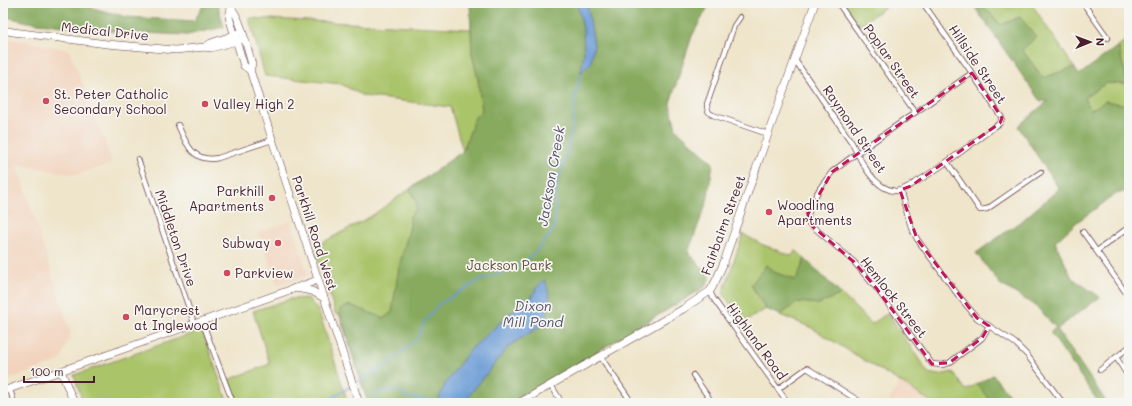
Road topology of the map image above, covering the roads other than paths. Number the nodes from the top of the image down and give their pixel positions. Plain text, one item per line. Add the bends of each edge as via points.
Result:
1 (815, 3) edge
2 (838, 3) edge
3 (923, 3) edge
4 (1083, 3) edge
5 (230, 5) edge
6 (740, 17) dead end
7 (3, 30) edge
8 (240, 37) junction
9 (1108, 38) dead end
10 (795, 60) junction
11 (972, 73) junction
12 (915, 112) junction
13 (178, 125) dead end
14 (768, 134) junction
15 (272, 140) junction
16 (857, 153) junction
17 (138, 159) dead end
18 (946, 162) junction
19 (1041, 172) dead end
20 (900, 190) junction
21 (1129, 227) edge
22 (1083, 232) dead end
23 (1097, 251) junction
24 (318, 280) junction
25 (293, 288) junction
26 (710, 291) junction
27 (1129, 297) edge
28 (324, 298) junction
29 (198, 322) junction
30 (989, 326) junction
31 (1129, 347) edge
32 (600, 356) junction
33 (1116, 358) junction
34 (1100, 370) dead end
35 (61, 371) junction
36 (693, 375) dead end
37 (1129, 378) edge
38 (551, 385) junction
39 (778, 389) junction
40 (6, 390) edge
41 (14, 403) edge
42 (74, 403) edge
43 (234, 403) edge
44 (359, 403) edge
45 (519, 403) edge
46 (562, 403) edge
47 (632, 403) edge
48 (710, 403) edge
49 (788, 403) edge
50 (862, 403) edge
51 (1063, 403) edge

1 - 10 main road, Fairbairn Street
2 - 12 street, Poplar Street
3 - 11 street, Hillside Street
4 - 9 street
5 - 8 main road, Parkhill Road West via 237,16
6 - 14 street via 734,26 707,109 713,115
7 - 8 main road, Medical Drive via 174,50 211,48
8 - 15 main road, Parkhill Road West via 244,66 250,70
10 - 14 main road, Fairbairn Street
10 - 16 street, Raymond Street
11 - 12 street, Hemlock Street
11 - 18 street, Hillside Street via 1002,118 1000,123
12 - 16 street, Hemlock Street
13 - 15 street via 191,151 209,159
14 - 26 main road, Fairbairn Street via 724,262
15 - 24 main road, Parkhill Road West
16 - 20 street, Raymond Street via 874,180 885,188
16 - 30 street, Hemlock Street via 832,172 820,188 808,214 810,224 864,273 932,364 949,363 982,338
17 - 29 street, Middleton Drive
18 - 19 street via 980,210 987,209
18 - 20 street via 911,186
20 - 30 street via 917,239 977,318
21 - 23 street
22 - 23 street
23 - 27 street
24 - 25 main road
24 - 28 main road, Parkhill Road West
25 - 28 main road via 312,291
25 - 29 main road
26 - 32 main road, Fairbairn Street
26 - 39 street, Highland Road
28 - 44 main road, Parkhill Road West
29 - 35 main road
29 - 43 street, Middleton Drive
30 - 51 street via 1015,343 1027,355
31 - 33 street
32 - 38 main road, Fairbairn Street
32 - 47 street
33 - 34 street
33 - 37 street
35 - 40 main road
35 - 42 main road
36 - 48 street via 710,398
38 - 45 main road, Fairbairn Street
38 - 46 street
39 - 49 street, Highland Road
39 - 50 street via 807,368
40 - 41 street

